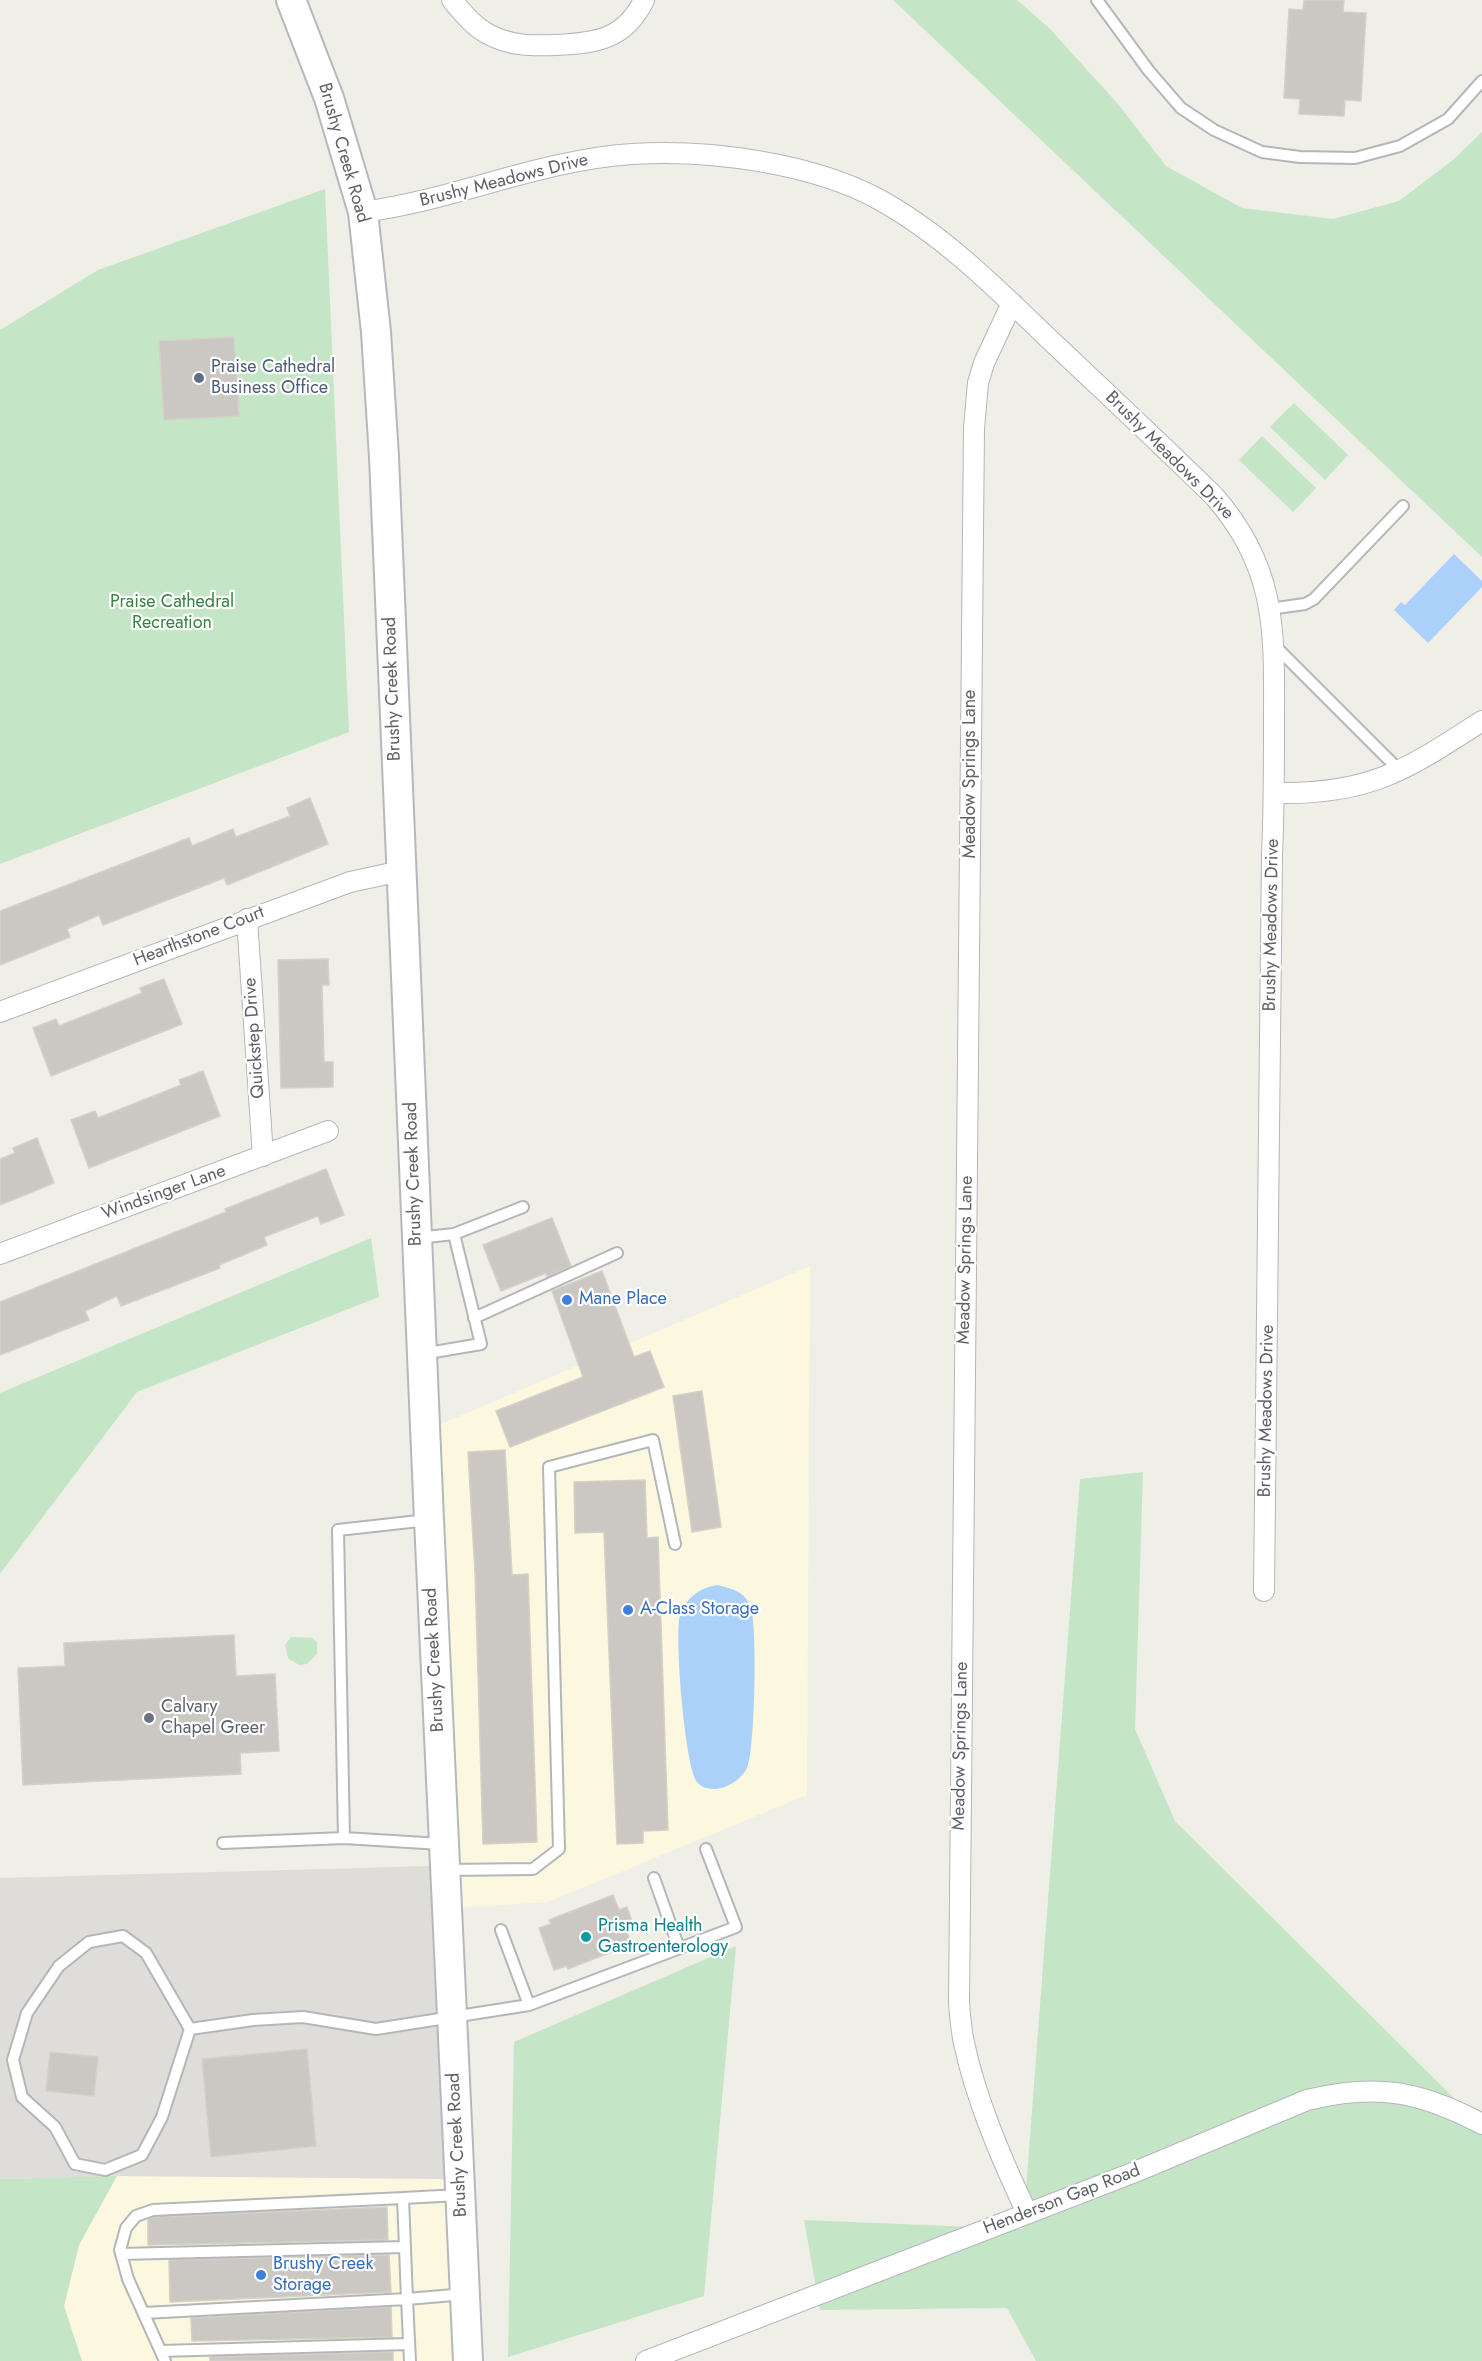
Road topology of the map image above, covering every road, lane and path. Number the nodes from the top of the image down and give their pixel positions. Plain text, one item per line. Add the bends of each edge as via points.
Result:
1 (291, 0) edge
2 (452, 0) edge
3 (644, 0) edge
4 (1097, 0) edge
5 (1482, 81) edge
6 (363, 212) junction
7 (1012, 303) junction
8 (1403, 506) dead end
9 (1269, 609) junction
10 (1273, 644) junction
11 (1482, 721) edge
12 (1400, 771) junction
13 (1275, 793) junction
14 (401, 871) junction
15 (247, 920) junction
16 (0, 1012) edge
17 (328, 1131) dead end
18 (262, 1156) junction
19 (522, 1208) dead end
20 (454, 1234) junction
21 (416, 1238) junction
22 (617, 1253) dead end
23 (0, 1254) edge
24 (474, 1318) junction
25 (422, 1354) junction
26 (429, 1520) junction
27 (675, 1544) dead end
28 (1264, 1591) dead end
29 (344, 1838) junction
30 (223, 1843) dead end
31 (706, 1849) dead end
32 (445, 1857) junction
33 (654, 1878) dead end
34 (501, 1930) dead end
35 (679, 1948) junction
36 (530, 2005) junction
37 (452, 2017) junction
38 (190, 2029) junction
39 (1482, 2124) edge
40 (460, 2195) junction
41 (403, 2199) junction
42 (1027, 2213) junction
43 (405, 2247) junction
44 (121, 2254) junction
45 (465, 2294) junction
46 (406, 2299) junction
47 (144, 2313) junction
48 (409, 2344) junction
49 (163, 2356) edge
50 (410, 2361) edge
51 (468, 2361) edge
52 (646, 2361) edge

1 - 6 main road, Brushy Creek Road via 329,98
2 - 3 street via 467,19 488,34 530,46 599,41 625,26
4 - 5 lane via 1181,108 1214,130 1262,152 1355,158 1400,146 1448,119
6 - 7 street, Brushy Meadows Drive via 399,207 594,158 669,153 736,158 823,177 879,199 941,241
6 - 14 main road, Brushy Creek Road via 384,457
7 - 9 street, Brushy Meadows Drive via 1232,515 1255,557
7 - 42 street, Meadow Springs Lane via 984,363 976,394 974,428 959,2002 972,2078
8 - 9 lane via 1314,599
9 - 10 street, Brushy Meadows Drive
10 - 12 lane
10 - 13 street, Brushy Meadows Drive
11 - 12 street
12 - 13 street via 1357,787
13 - 28 street, Brushy Meadows Drive
14 - 15 street, Hearthstone Court via 350,882
14 - 21 main road, Brushy Creek Road
15 - 16 street, Hearthstone Court
15 - 18 street, Quickstep Drive
17 - 18 street, Windsinger Lane
18 - 23 street, Windsinger Lane
19 - 20 lane
20 - 21 lane
20 - 24 lane
21 - 25 main road, Brushy Creek Road
22 - 24 lane
24 - 25 lane via 481,1344
25 - 26 main road, Brushy Creek Road
26 - 29 lane via 338,1530
26 - 32 main road, Brushy Creek Road
27 - 32 lane via 653,1440 549,1467 559,1849 533,1869
29 - 30 lane
29 - 32 lane
31 - 35 lane via 736,1927
32 - 37 main road, Brushy Creek Road
33 - 35 lane
34 - 36 lane
35 - 36 lane
36 - 37 lane
37 - 38 lane via 376,2029 303,2017
37 - 40 main road, Brushy Creek Road
38 - 38 lane via 146,1953 123,1936 89,1942 59,1966 27,2013 13,2060 22,2097 55,2127 75,2164 105,2170 142,2155 162,2117
39 - 42 street, Henderson Gap Road via 1438,2103 1406,2094 1381,2090 1336,2093 1283,2109
40 - 41 lane
40 - 45 main road, Brushy Creek Road
41 - 43 lane
41 - 44 lane via 153,2210 136,2216 126,2228
42 - 52 street, Henderson Gap Road
43 - 44 lane
43 - 46 lane
44 - 47 lane
45 - 46 lane
45 - 51 main road, Brushy Creek Road
46 - 47 lane
46 - 48 lane
47 - 49 lane
48 - 49 lane
48 - 50 lane

